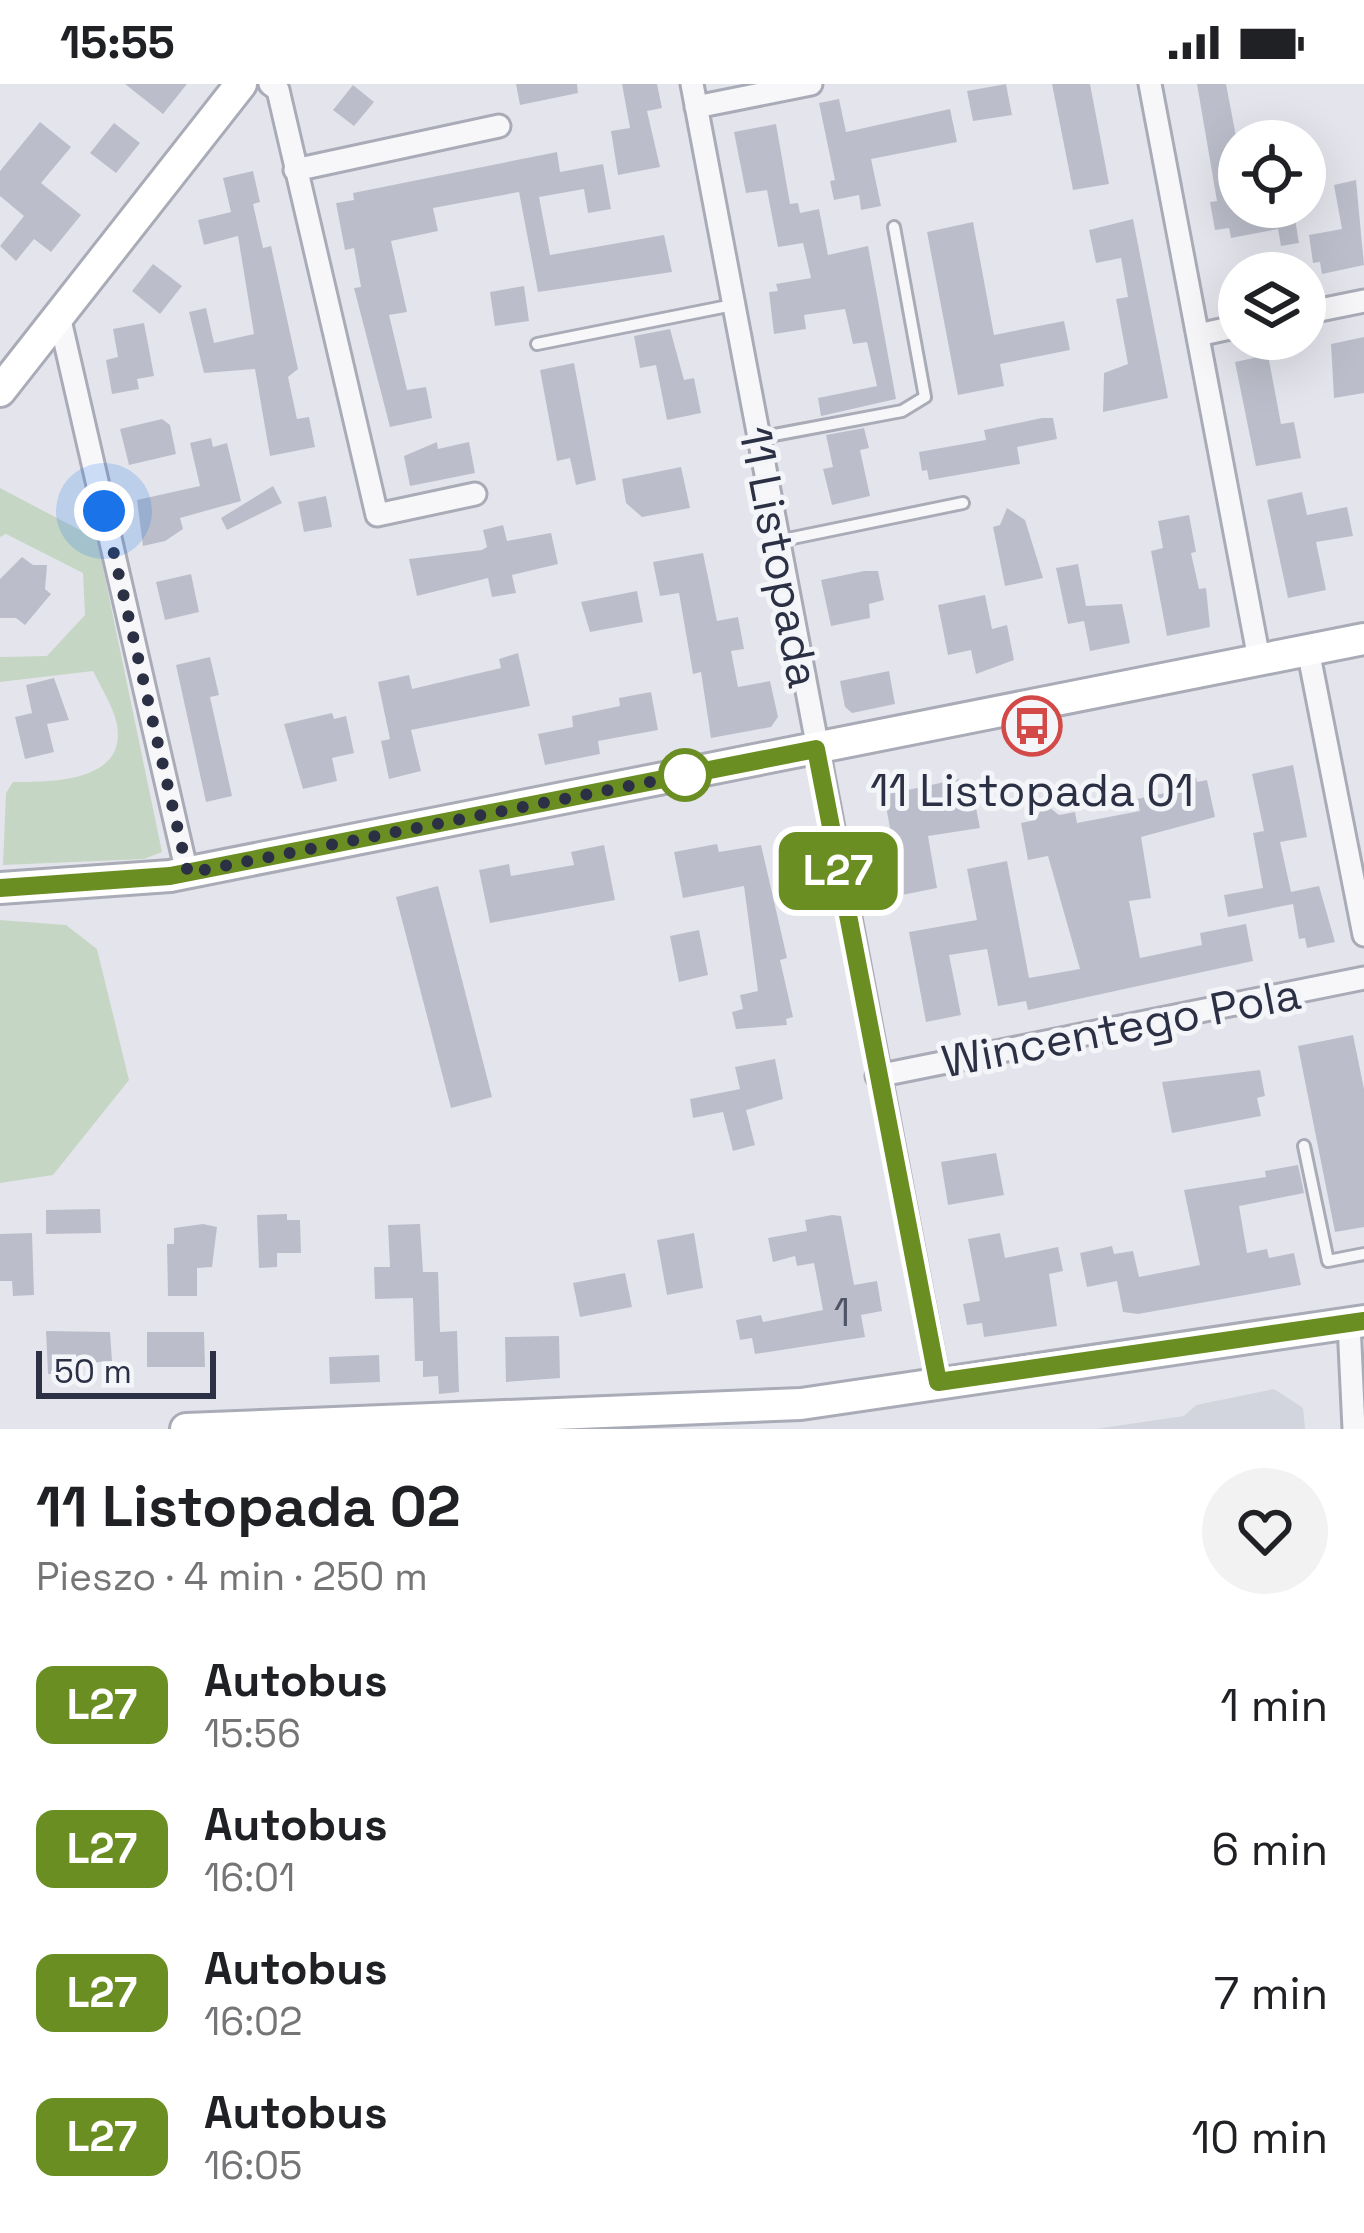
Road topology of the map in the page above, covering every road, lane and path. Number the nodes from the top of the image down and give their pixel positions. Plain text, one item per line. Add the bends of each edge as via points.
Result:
1 (241, 84) edge
2 (270, 84) edge
3 (692, 84) edge
4 (812, 84) edge
5 (1150, 84) edge
6 (696, 107) junction
7 (499, 126) dead end
8 (295, 170) junction
9 (894, 226) dead end
10 (1364, 302) edge
11 (733, 305) junction
12 (1326, 309) edge
13 (59, 320) junction
14 (1218, 330) edge
15 (1198, 334) junction
16 (537, 344) dead end
17 (0, 391) edge
18 (758, 438) junction
19 (476, 494) dead end
20 (963, 503) dead end
21 (777, 541) junction
22 (1364, 639) edge
23 (1308, 650) junction
24 (1259, 659) junction
25 (816, 749) junction
26 (188, 873) junction
27 (0, 888) edge
28 (1364, 935) edge
29 (1364, 978) edge
30 (877, 1076) junction
31 (1304, 1146) dead end
32 (1364, 1253) edge
33 (1356, 1323) edge
34 (938, 1382) junction
35 (186, 1429) edge
36 (204, 1429) edge
37 (1354, 1429) edge

1 - 13 street
2 - 8 street via 278,90
3 - 6 street, 11 Listopada
4 - 6 street
5 - 15 street
6 - 11 street, 11 Listopada
7 - 8 street
8 - 19 street via 376,514
9 - 18 lane via 925,397 902,411
10 - 12 street
11 - 16 lane
11 - 18 street, 11 Listopada
13 - 17 street
13 - 26 street
14 - 15 street
15 - 24 street
18 - 21 street, 11 Listopada
20 - 21 lane
21 - 25 street, 11 Listopada
22 - 23 street
23 - 24 street
23 - 28 street
24 - 25 street
25 - 26 street
25 - 30 street, 11 Listopada
26 - 27 street
29 - 30 street, Wincentego Pola
30 - 34 street, 11 Listopada
31 - 32 lane via 1328,1261
33 - 34 street
33 - 37 street
34 - 36 street via 801,1404
35 - 36 street

